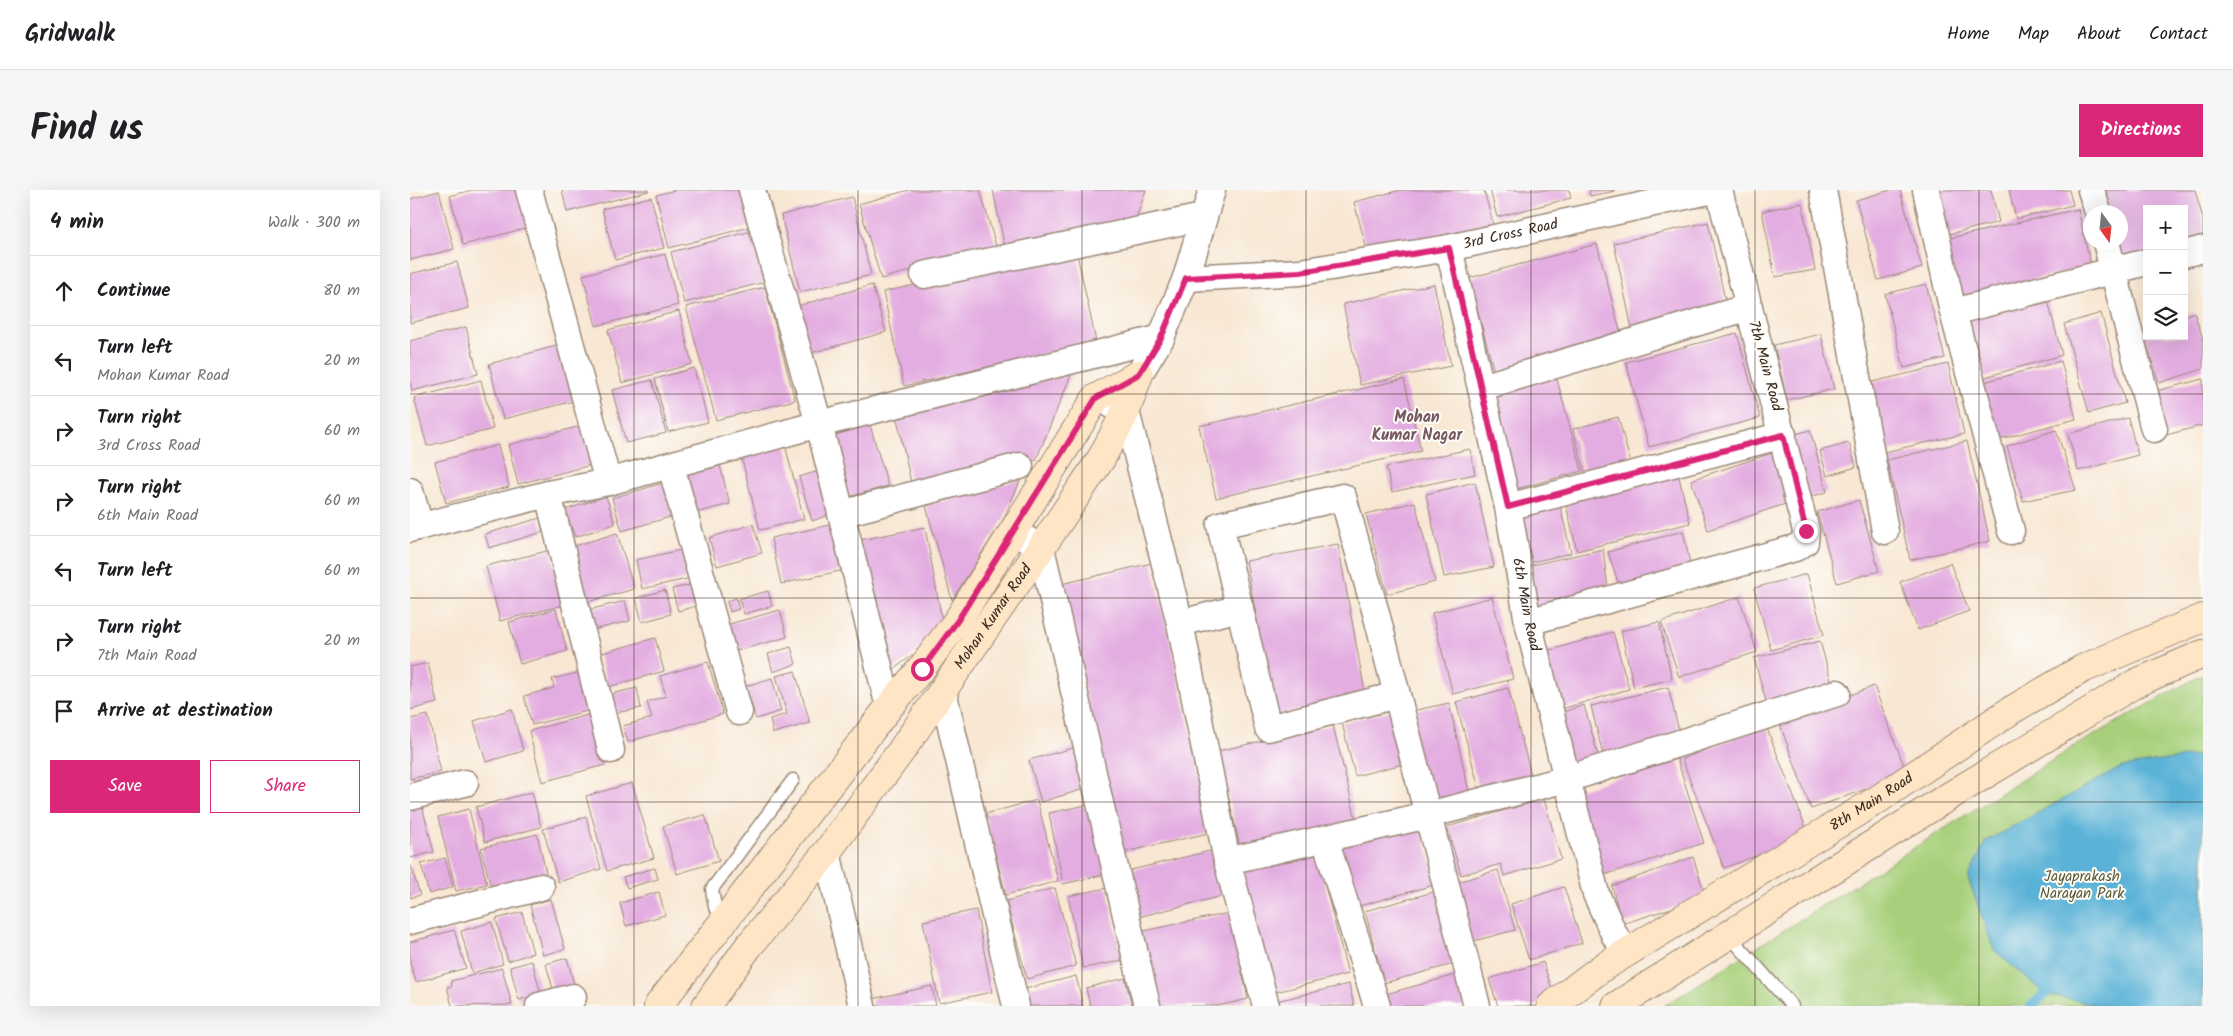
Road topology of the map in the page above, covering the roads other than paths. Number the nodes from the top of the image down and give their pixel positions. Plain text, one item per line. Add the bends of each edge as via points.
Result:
1 (528, 190) edge
2 (752, 190) edge
3 (1212, 190) edge
4 (1713, 190) edge
5 (1719, 190) edge
6 (1823, 190) edge
7 (1926, 190) edge
8 (2091, 190) edge
9 (2096, 205) edge
10 (1203, 217) junction
11 (1449, 248) junction
12 (2203, 249) edge
13 (2108, 250) edge
14 (2188, 253) edge
15 (2143, 263) edge
16 (2113, 270) junction
17 (924, 275) dead end
18 (1186, 278) junction
19 (1749, 308) junction
20 (1953, 312) junction
21 (1161, 338) junction
22 (1139, 374) junction
23 (1482, 387) junction
24 (1096, 398) junction
25 (1126, 411) junction
26 (819, 424) junction
27 (2154, 429) dead end
28 (1783, 435) junction
29 (671, 466) junction
30 (1020, 466) dead end
31 (608, 482) junction
32 (410, 491) edge
33 (548, 494) junction
34 (1508, 507) junction
35 (841, 514) junction
36 (415, 528) edge
37 (1885, 531) dead end
38 (2011, 531) dead end
39 (1014, 532) junction
40 (1041, 548) junction
41 (1240, 608) junction
42 (2203, 618) edge
43 (1180, 622) junction
44 (1528, 622) junction
45 (2203, 654) edge
46 (943, 691) junction
47 (1837, 693) dead end
48 (1397, 695) junction
49 (888, 707) junction
50 (738, 712) dead end
51 (612, 750) dead end
52 (1567, 779) junction
53 (793, 780) dead end
54 (465, 783) dead end
55 (410, 797) edge
56 (1428, 815) junction
57 (1325, 838) junction
58 (827, 852) junction
59 (1227, 861) junction
60 (540, 887) dead end
61 (1707, 903) junction
62 (725, 918) junction
63 (410, 921) edge
64 (1728, 934) junction
65 (1628, 952) junction
66 (572, 997) dead end
67 (713, 1002) edge
68 (539, 1006) edge
69 (658, 1006) edge
70 (862, 1006) edge
71 (1016, 1006) edge
72 (1147, 1006) edge
73 (1266, 1006) edge
74 (1377, 1006) edge
75 (1477, 1006) edge
76 (1551, 1006) edge
77 (1616, 1006) edge
78 (1792, 1006) edge

1 - 31 street
2 - 26 street
3 - 10 street, Mohan Kumar Road
4 - 11 street, 3rd Cross Road
5 - 19 street, 7th Main Road
6 - 37 street
7 - 20 street
8 - 9 street
10 - 17 street
10 - 18 street, Mohan Kumar Road
11 - 18 street, 3rd Cross Road via 1300,272
11 - 23 street, 6th Main Road
12 - 14 street
13 - 16 street
15 - 16 street
16 - 20 street
16 - 27 street
18 - 21 street, Mohan Kumar Road
19 - 23 street
19 - 28 street, 7th Main Road
20 - 38 street
21 - 22 street, Mohan Kumar Road
21 - 26 street
22 - 24 street
22 - 25 street, Mohan Kumar Road
23 - 34 street, 6th Main Road
24 - 25 street
24 - 39 street
25 - 40 street, Mohan Kumar Road via 1101,459
25 - 43 street
26 - 29 street
26 - 35 street
28 - 34 street
28 - 44 street, 7th Main Road via 1806,531 1805,542 1795,548
29 - 31 street
29 - 50 street
30 - 35 street
31 - 33 street
32 - 36 street
33 - 36 street
33 - 51 street
34 - 44 street, 6th Main Road
35 - 49 street
39 - 40 street
39 - 49 street via 958,620 922,669
40 - 46 street, Mohan Kumar Road
40 - 72 street
41 - 43 street
41 - 48 street via 1268,728
41 - 48 street via 1220,526 1343,497
42 - 61 street, 8th Main Road via 2082,669 2010,711 1877,800
43 - 59 street
44 - 52 street, 6th Main Road
45 - 64 street via 2136,683
46 - 58 street, Mohan Kumar Road
46 - 71 street
47 - 52 street
48 - 56 street
49 - 62 street
52 - 56 street
52 - 65 street, 6th Main Road via 1596,894 1615,936
53 - 62 lane via 712,889 715,906
54 - 55 street
56 - 57 street
56 - 75 street
57 - 59 street
57 - 74 street
58 - 67 street, Mohan Kumar Road via 748,947
58 - 70 street
59 - 73 street
60 - 63 street
61 - 64 street
61 - 65 street, 8th Main Road
62 - 69 street
64 - 77 street
64 - 78 lane
65 - 76 street, 8th Main Road via 1602,967
66 - 68 street

